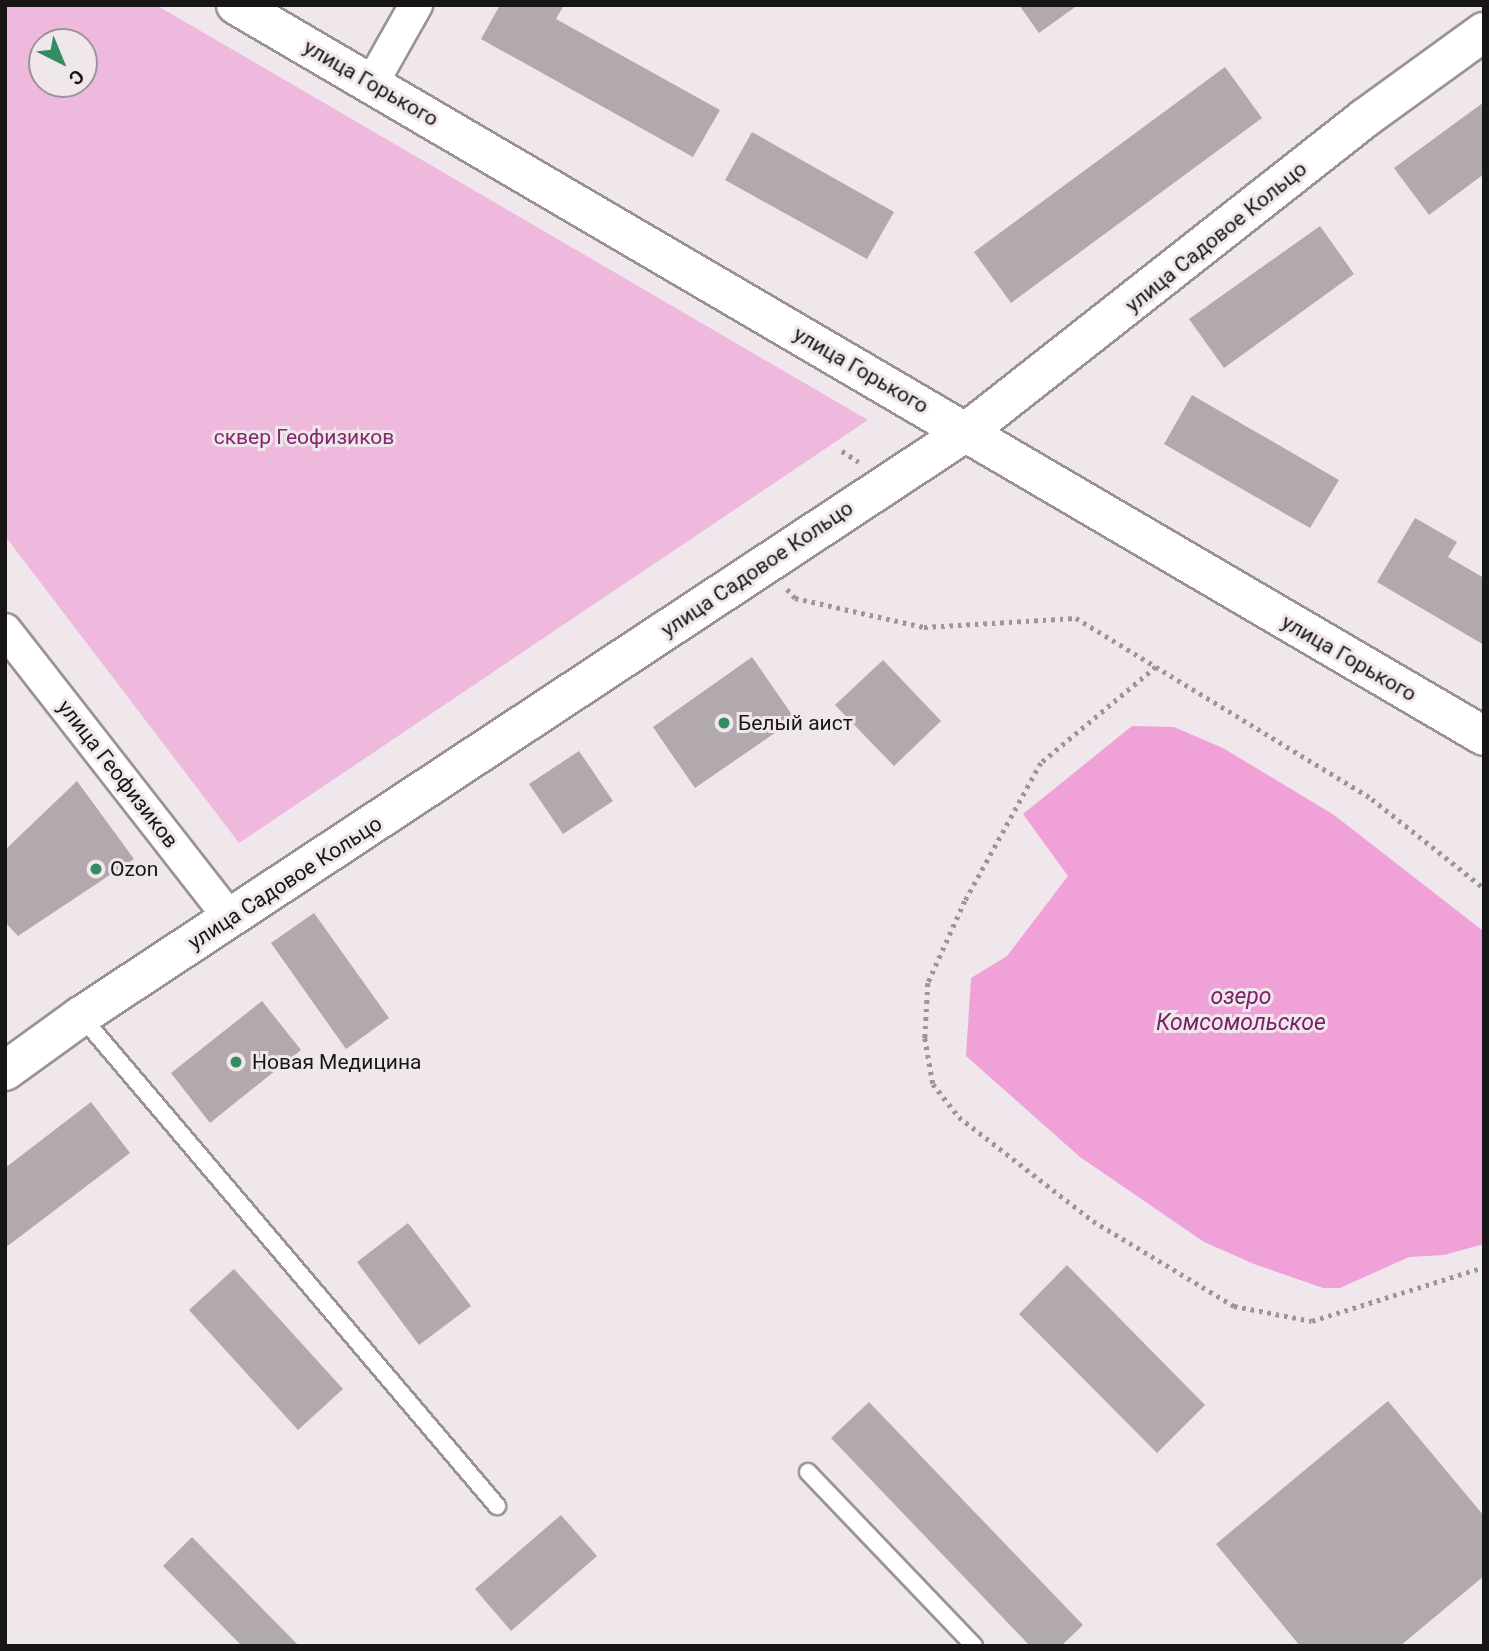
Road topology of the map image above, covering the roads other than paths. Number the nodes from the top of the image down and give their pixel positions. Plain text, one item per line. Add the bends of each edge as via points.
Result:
1 (236, 5) edge
2 (416, 5) edge
3 (1484, 32) edge
4 (372, 83) junction
5 (966, 432) junction
6 (5, 630) edge
7 (1484, 736) edge
8 (231, 919) junction
9 (81, 1016) junction
10 (5, 1071) edge
11 (808, 1472) dead end
12 (496, 1506) dead end
13 (974, 1646) edge

1 - 4 main road, улица Горького
2 - 4 street
3 - 5 main road, улица Садовое Кольцо via 1365,118
4 - 5 main road, улица Горького
5 - 7 main road, улица Горького
5 - 8 main road, улица Садовое Кольцо
6 - 8 street, улица Геофизиков
8 - 9 main road, улица Садовое Кольцо
9 - 10 main road, улица Садовое Кольцо
9 - 12 lane
11 - 13 lane

